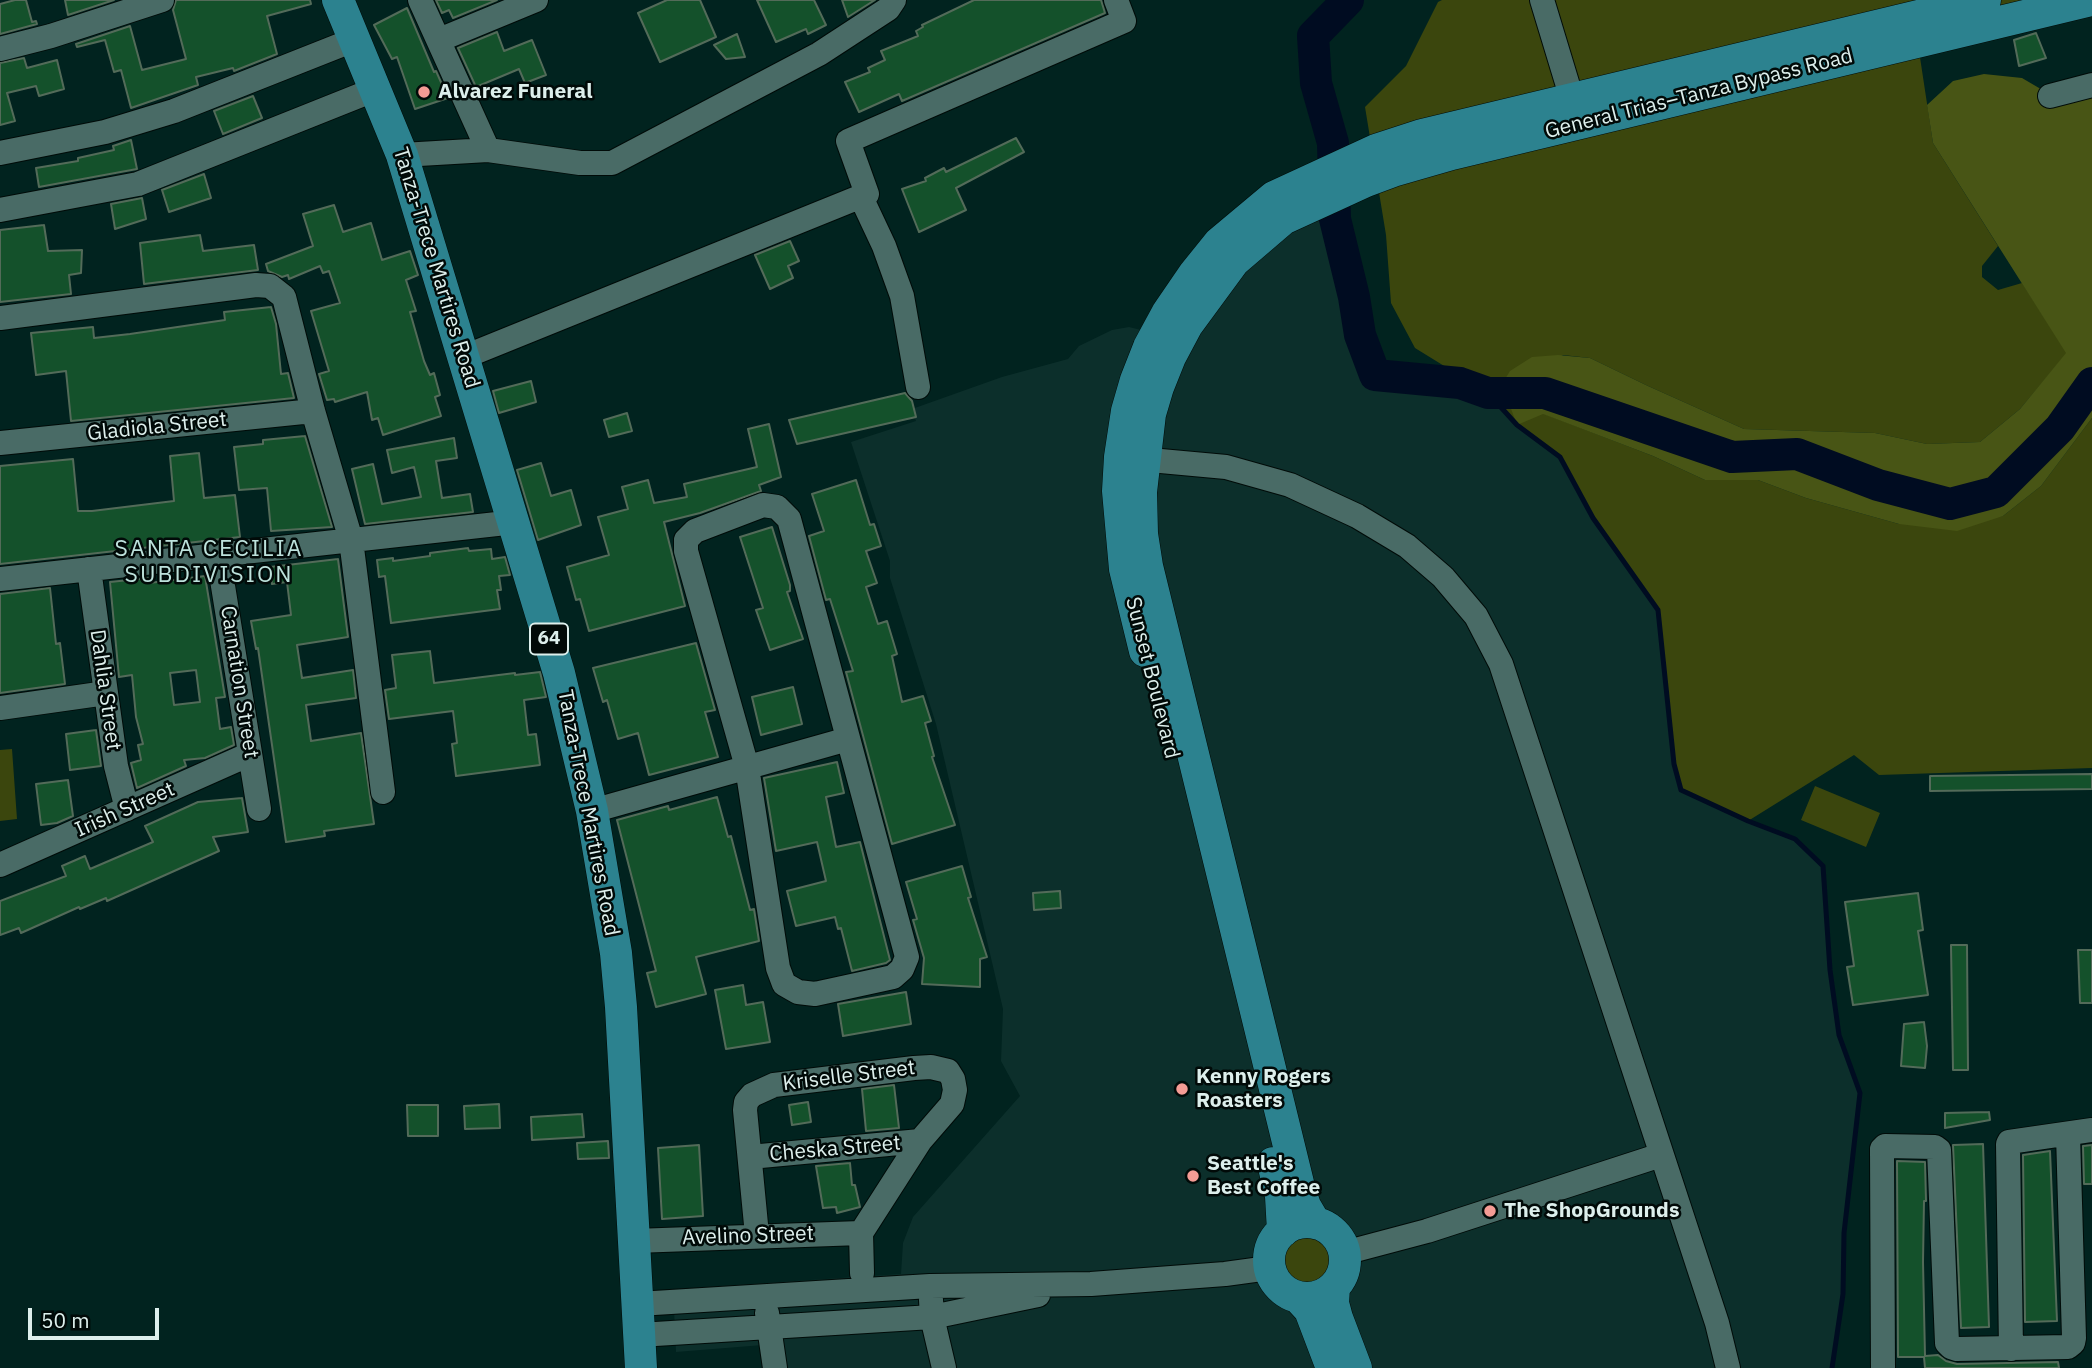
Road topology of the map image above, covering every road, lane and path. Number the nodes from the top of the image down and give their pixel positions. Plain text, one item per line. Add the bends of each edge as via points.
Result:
1 (162, 0) edge
2 (338, 0) edge
3 (420, 0) edge
4 (536, 0) edge
5 (894, 0) edge
6 (1115, 0) edge
7 (1542, 0) edge
8 (1985, 0) edge
9 (2091, 0) edge
10 (356, 39) junction
11 (439, 40) junction
12 (0, 48) edge
13 (2092, 85) edge
14 (376, 89) junction
15 (2050, 96) dead end
16 (1572, 99) junction
17 (488, 150) junction
18 (0, 153) edge
19 (402, 155) junction
20 (1361, 170) junction
21 (1308, 194) joint
22 (861, 197) junction
23 (0, 210) edge
24 (0, 318) edge
25 (464, 357) junction
26 (918, 387) dead end
27 (313, 411) junction
28 (0, 443) edge
29 (1132, 458) junction
30 (514, 523) junction
31 (351, 540) junction
32 (218, 555) junction
33 (89, 569) junction
34 (0, 579) edge
35 (106, 693) junction
36 (0, 708) edge
37 (848, 739) junction
38 (250, 754) junction
39 (747, 767) junction
40 (383, 792) dead end
41 (127, 809) junction
42 (259, 809) dead end
43 (592, 811) junction
44 (0, 865) edge
45 (2092, 1130) edge
46 (2068, 1135) junction
47 (920, 1141) junction
48 (1661, 1155) junction
49 (750, 1157) junction
50 (1315, 1223) junction
51 (1283, 1231) junction
52 (861, 1233) junction
53 (757, 1236) junction
54 (634, 1241) junction
55 (1344, 1253) junction
56 (1269, 1268) junction
57 (862, 1273) dead end
58 (1091, 1284) junction
59 (930, 1286) junction
60 (1334, 1287) junction
61 (766, 1296) junction
62 (1299, 1298) junction
63 (638, 1304) junction
64 (932, 1317) junction
65 (768, 1327) junction
66 (639, 1335) junction
67 (2011, 1349) junction
68 (641, 1368) edge
69 (775, 1368) edge
70 (944, 1368) edge
71 (1332, 1368) edge
72 (1356, 1368) edge
73 (1728, 1368) edge
74 (1883, 1368) edge

1 - 12 street
2 - 10 main road, Tanza-Trece Martires Road / 64
3 - 11 street
4 - 11 street
5 - 17 street via 888,9 819,54 612,163
6 - 22 street via 1124,21 848,141 867,194
7 - 16 street
8 - 16 main road, General Trias–Tanza Bypass Road
9 - 20 main road, General Trias–Tanza Bypass Road via 1452,154
10 - 14 main road, Tanza-Trece Martires Road / 64
10 - 18 street via 174,111 105,132
11 - 17 street
13 - 15 street
14 - 19 main road, Tanza-Trece Martires Road / 64
14 - 23 street via 138,184
16 - 20 main road, General Trias–Tanza Bypass Road via 1422,135
17 - 19 street
19 - 25 main road, Tanza-Trece Martires Road / 64
20 - 21 main road, General Trias–Tanza Bypass Road
21 - 29 main road, Sunset Boulevard via 1234,261 1193,316 1170,358
22 - 25 street
22 - 26 street via 902,296
24 - 27 street via 270,286 288,305
25 - 30 main road, Tanza-Trece Martires Road / 64
27 - 28 street, Gladiola Street
27 - 31 street
29 - 48 street via 1226,467 1290,485 1346,510 1407,546 1468,605 1500,664
29 - 50 main road, Sunset Boulevard via 1141,492 1147,566 1300,1191
29 - 51 main road, Sunset Boulevard via 1118,491 1125,569 1279,1187
30 - 31 street
30 - 43 main road, Tanza-Trece Martires Road / 64 via 559,673
31 - 32 street
31 - 40 street
32 - 33 street
32 - 38 street, Carnation Street
33 - 34 street
33 - 35 street, Dahlia Street
35 - 36 street
35 - 41 street, Dahlia Street
37 - 39 street
37 - 39 street via 789,519 777,507 763,505 695,531 686,540
37 - 39 street via 907,957 893,977 815,994 784,984
38 - 41 street, Irish Street
38 - 42 street, Carnation Street
39 - 43 street
41 - 44 street, Irish Street
43 - 54 main road, Tanza-Trece Martires Road / 64 via 615,953
45 - 46 street
46 - 67 street via 2007,1146
46 - 67 street via 2073,1343
47 - 49 street, Cheska Street
47 - 49 street, Kriselle Street via 952,1104 953,1079 948,1071 914,1068 774,1085 752,1094 745,1110
47 - 52 street
48 - 55 street
48 - 73 street
49 - 53 street
50 - 51 main road via 1298,1223
50 - 55 main road via 1337,1237
51 - 56 main road via 1271,1247
52 - 53 street, Avelino Street
52 - 57 street
53 - 54 street, Avelino Street
54 - 63 main road, Tanza-Trece Martires Road / 64
55 - 60 main road via 1344,1271
56 - 58 street
56 - 62 main road via 1277,1284
58 - 59 street
58 - 64 street
59 - 61 street
59 - 64 street
60 - 62 main road via 1318,1297
60 - 72 main road via 1337,1318
61 - 63 street
61 - 65 street
62 - 71 main road via 1310,1310
63 - 66 main road, Tanza-Trece Martires Road / 64
64 - 65 street
64 - 70 street
65 - 66 street
65 - 69 street
66 - 68 main road, Tanza-Trece Martires Road / 64
67 - 74 street via 1957,1349 1947,1343 1939,1150 1885,1146 1881,1153

